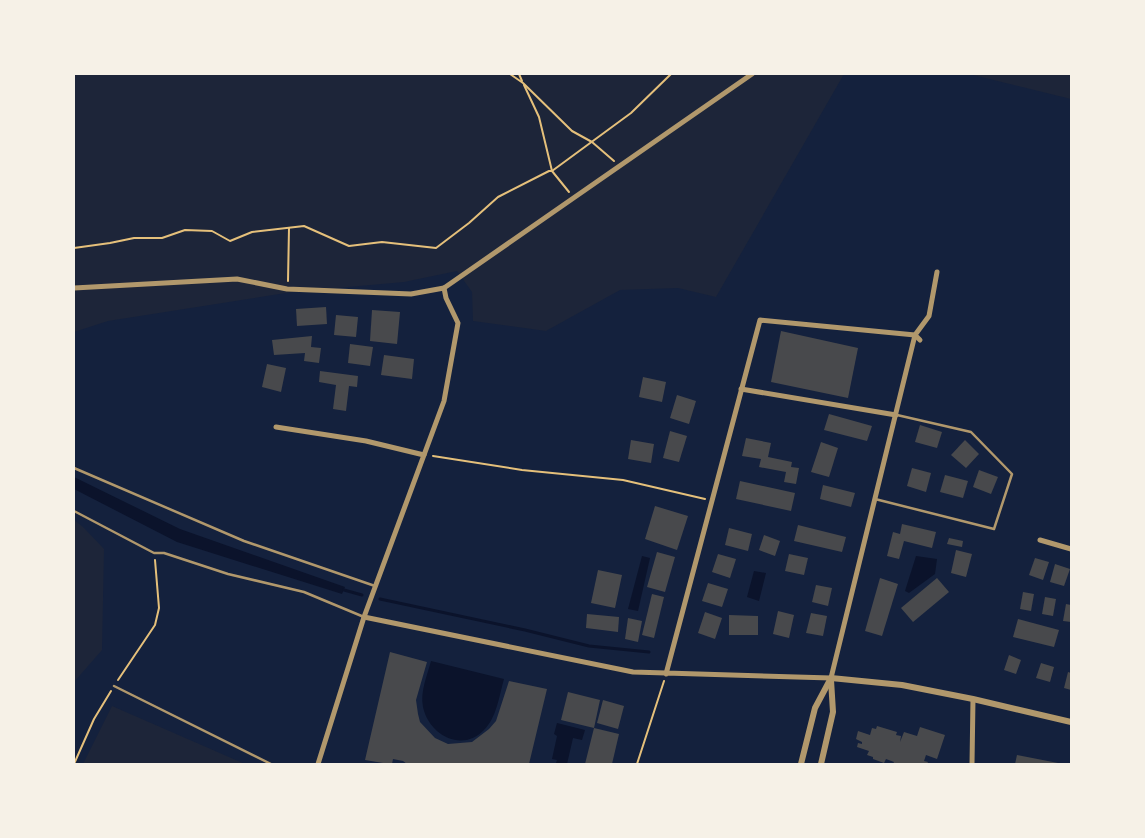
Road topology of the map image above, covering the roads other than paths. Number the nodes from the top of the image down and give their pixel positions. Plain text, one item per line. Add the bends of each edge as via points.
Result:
1 (752, 74) edge
2 (937, 272) dead end
3 (74, 288) edge
4 (444, 288) junction
5 (915, 335) junction
6 (920, 340) dead end
7 (742, 389) junction
8 (896, 415) junction
9 (276, 427) dead end
10 (424, 455) junction
11 (74, 468) edge
12 (875, 499) junction
13 (74, 511) edge
14 (1040, 540) dead end
15 (1071, 549) edge
16 (375, 586) junction
17 (364, 617) junction
18 (666, 674) junction
19 (832, 678) junction
20 (114, 686) road end
21 (973, 698) junction
22 (1071, 722) edge
23 (272, 764) edge
24 (318, 764) edge
25 (801, 764) edge
26 (821, 764) edge
27 (972, 764) edge

1 - 4 street
2 - 5 street via 929,316
3 - 4 street via 237,280 287,289 411,294
4 - 10 street via 458,323 444,401
5 - 6 street
5 - 7 street via 760,320
5 - 8 street
7 - 8 street
7 - 18 street
8 - 12 street
8 - 12 lane via 971,432 1012,474 994,529
9 - 10 street via 366,441
10 - 16 street
11 - 16 lane via 244,541
12 - 19 street
13 - 17 lane via 154,553 164,553 228,574 304,592
14 - 15 street
16 - 17 street
17 - 18 street via 632,672
17 - 24 street
18 - 19 street
19 - 21 street via 902,685
19 - 25 street via 815,708
19 - 26 street via 833,712
20 - 23 lane
21 - 22 street
21 - 27 street

